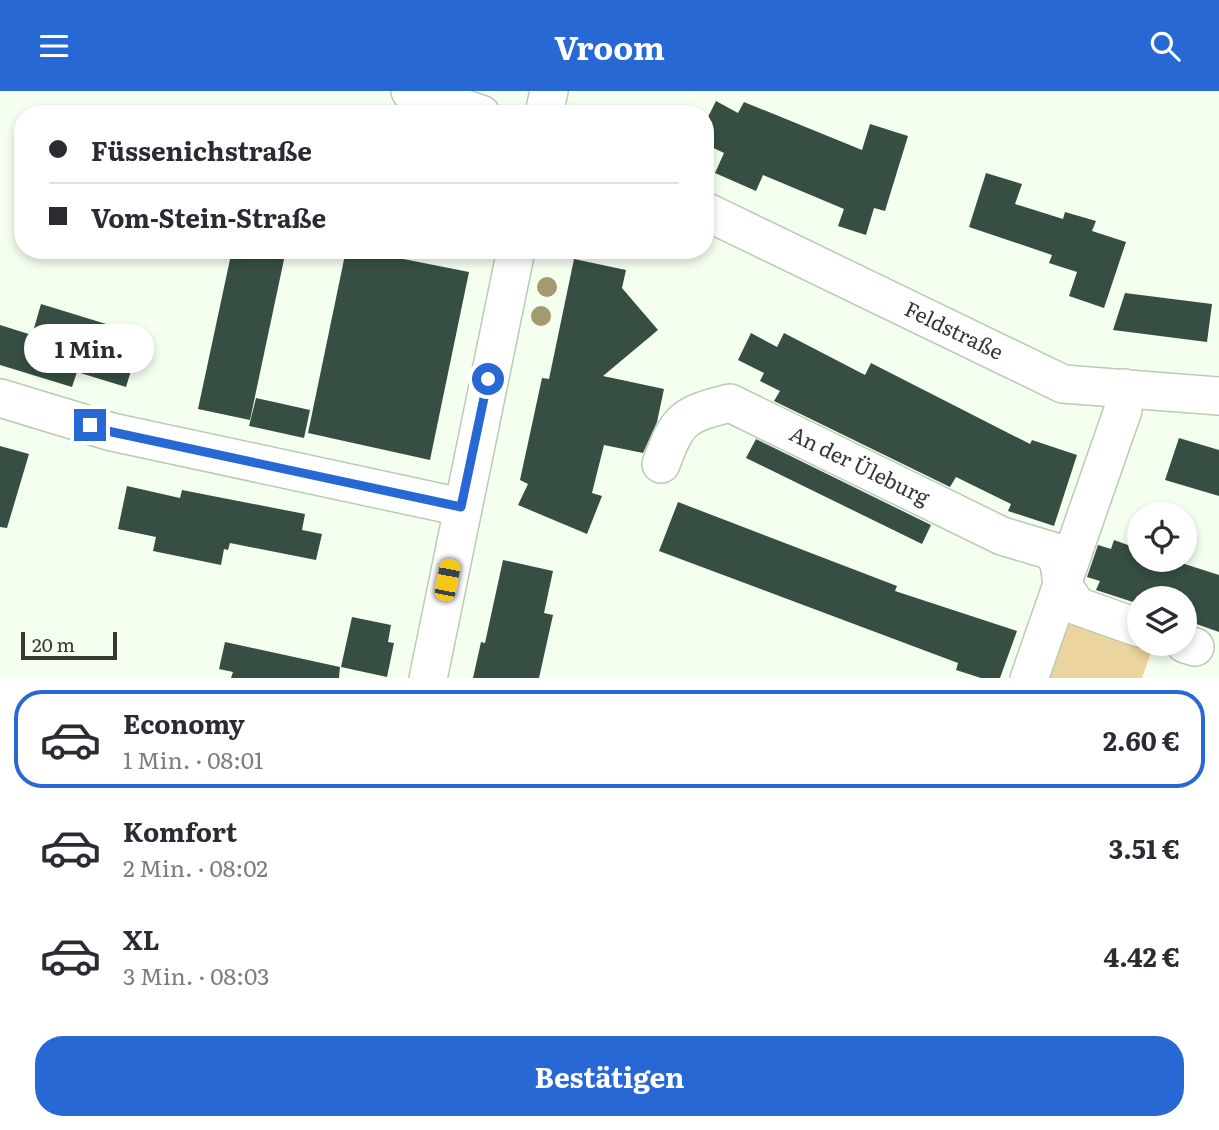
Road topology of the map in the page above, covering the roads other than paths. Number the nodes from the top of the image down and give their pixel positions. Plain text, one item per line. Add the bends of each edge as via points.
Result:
1 (410, 91) edge
2 (453, 105) edge
3 (714, 215) edge
4 (514, 259) edge
5 (1124, 388) junction
6 (1219, 396) edge
7 (0, 398) edge
8 (661, 464) dead end
9 (461, 507) junction
10 (1062, 584) junction
11 (1127, 624) edge
12 (428, 678) edge
13 (1029, 678) edge

1 - 2 street
3 - 5 street, Feldstraße via 1063,384
4 - 9 street
5 - 6 street, Feldstraße
5 - 10 street via 1123,410
7 - 9 street via 112,432
8 - 10 street, An der Üleburg via 684,419 730,403 1002,536 1052,551
9 - 12 street
10 - 11 street, An der Üleburg via 1077,606
10 - 13 street

